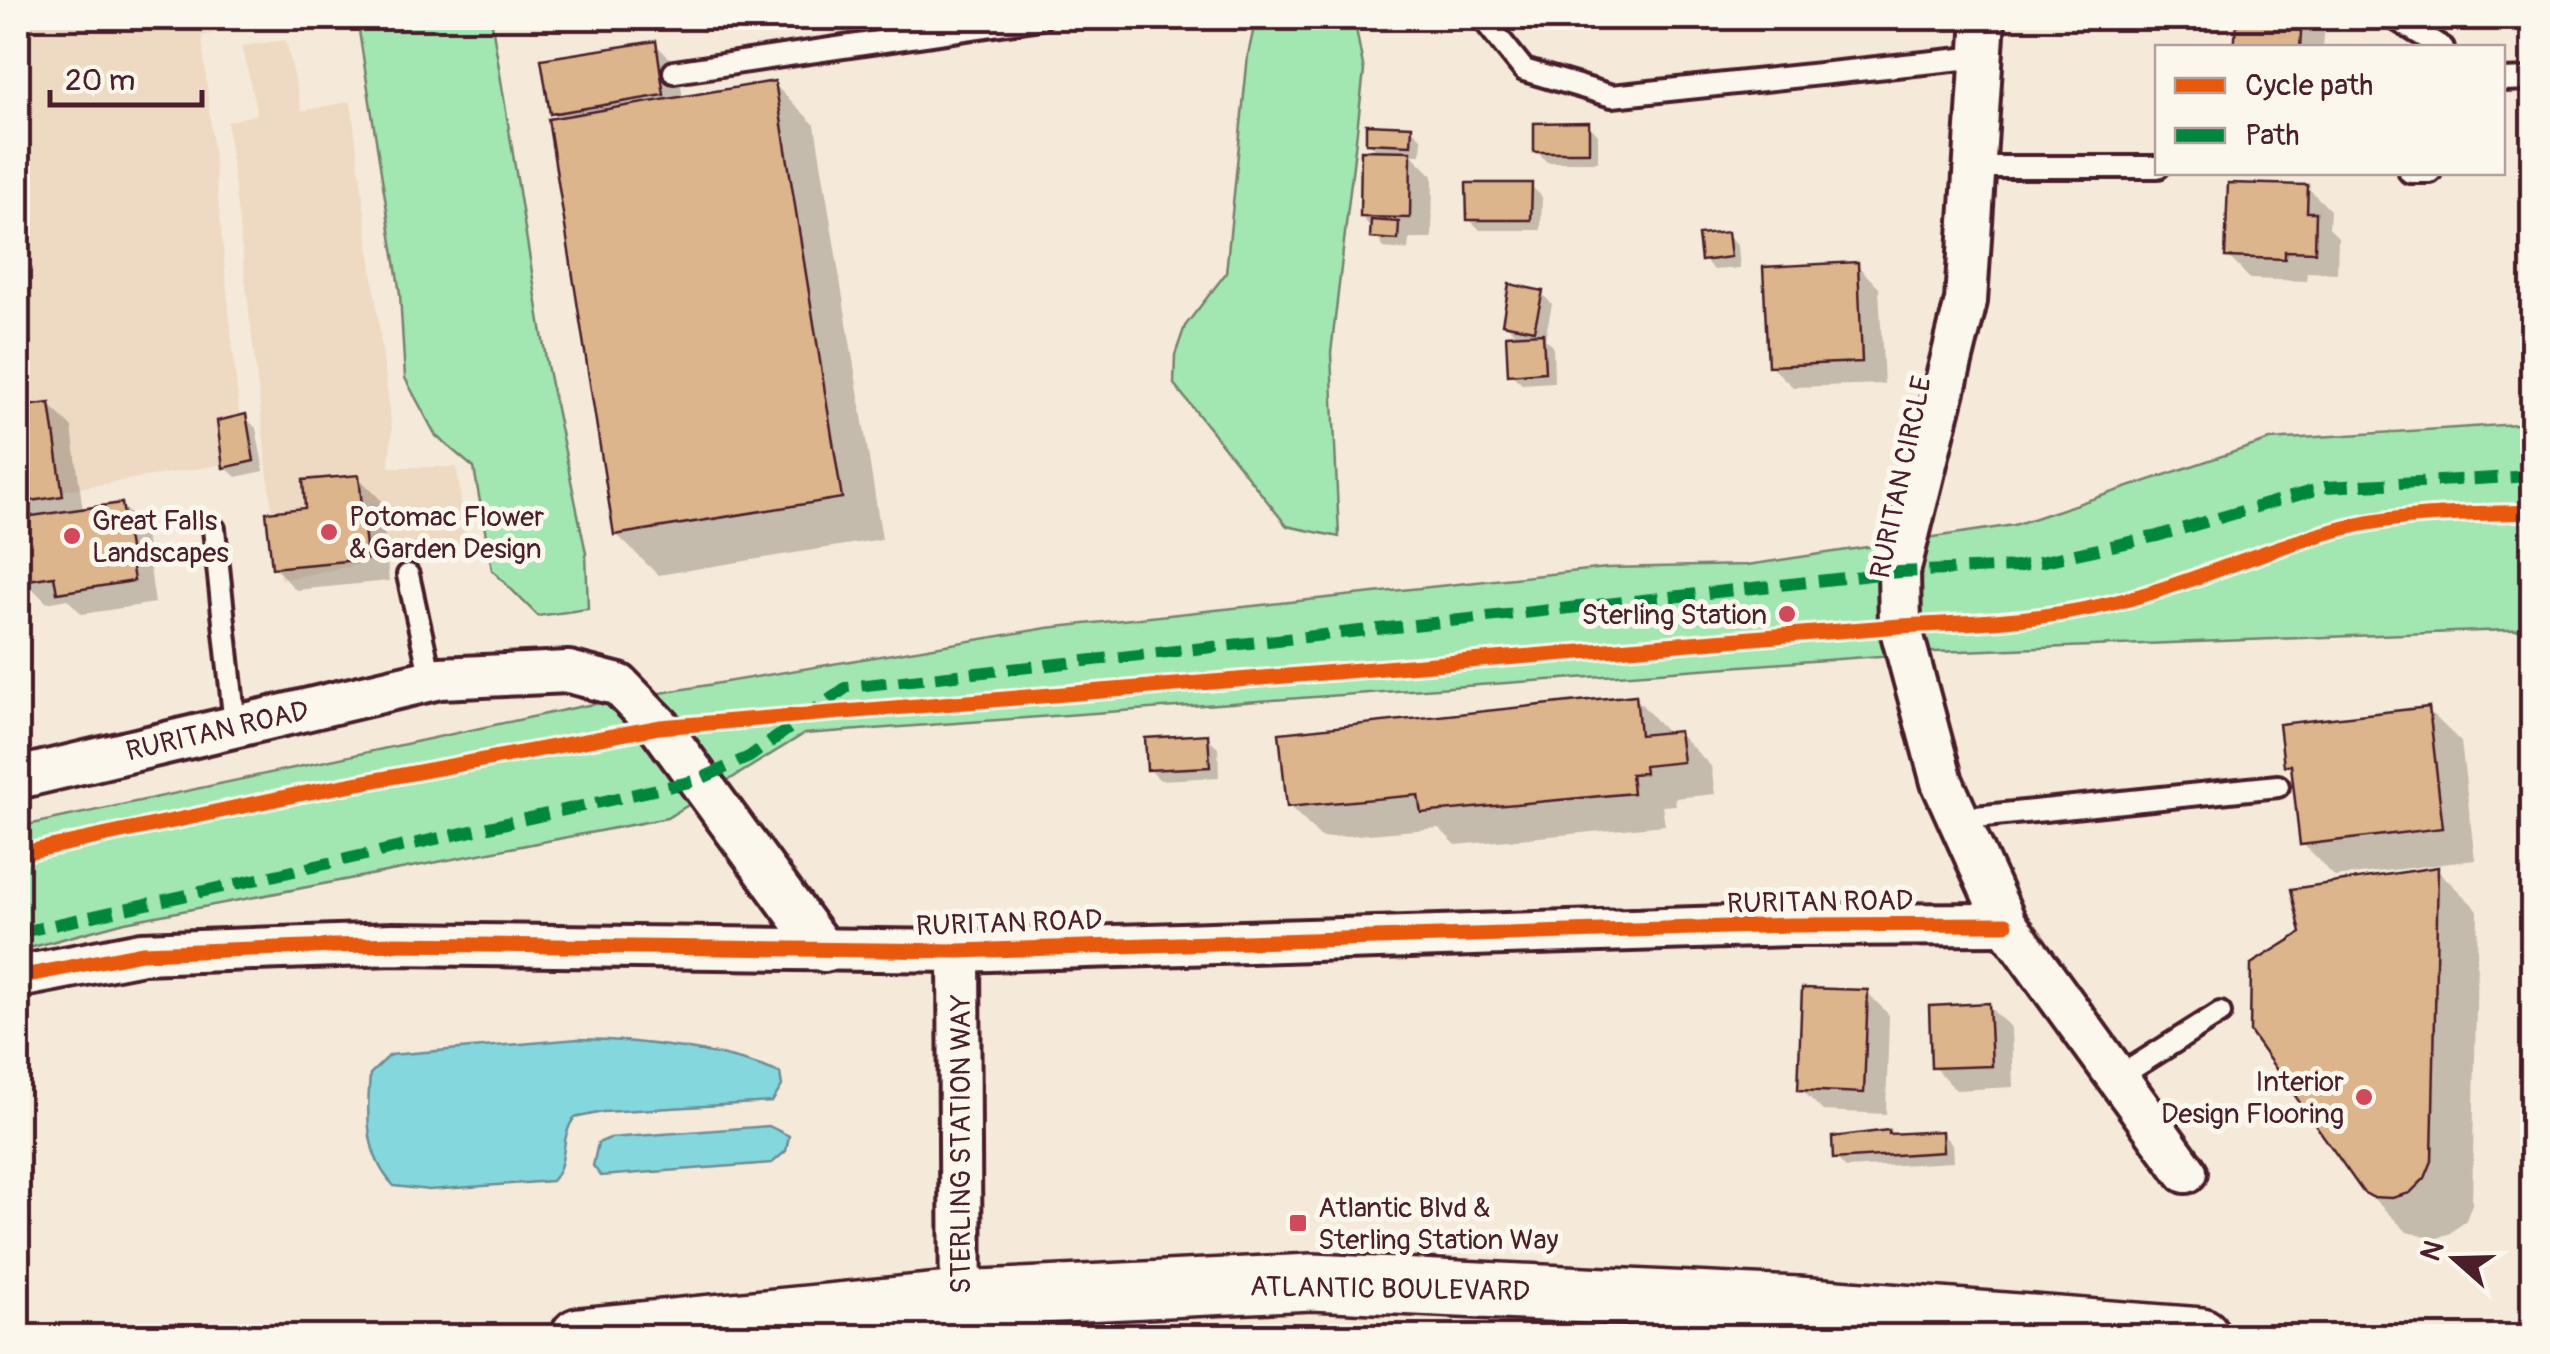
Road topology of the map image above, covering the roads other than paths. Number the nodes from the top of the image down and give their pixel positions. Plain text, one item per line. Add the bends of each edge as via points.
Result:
1 (1041, 18) edge
2 (1487, 18) edge
3 (2394, 18) edge
4 (1982, 37) edge
5 (2438, 45) edge
6 (674, 72) dead end
7 (2532, 79) edge
8 (2505, 80) edge
9 (2155, 166) edge
10 (1975, 167) junction
11 (214, 529) dead end
12 (408, 575) dead end
13 (431, 679) junction
14 (236, 725) junction
15 (18, 778) edge
16 (2278, 786) dead end
17 (1956, 819) junction
18 (2006, 924) junction
19 (824, 950) junction
20 (959, 951) junction
21 (18, 977) edge
22 (2220, 1012) dead end
23 (2118, 1078) junction
24 (2186, 1172) dead end
25 (960, 1318) edge
26 (579, 1336) edge
27 (2201, 1336) edge

1 - 6 lane
2 - 4 lane via 1524,70 1612,96
3 - 5 lane
4 - 10 street, RURITAN CIRCLE
7 - 8 lane
9 - 10 lane
10 - 17 street, RURITAN CIRCLE via 1966,300 1898,572 1900,626
11 - 14 lane
12 - 13 lane
13 - 14 street, RURITAN ROAD
13 - 19 street, RURITAN ROAD via 569,672 620,685 660,727
14 - 15 street, RURITAN ROAD
16 - 17 lane
17 - 18 street, RURITAN CIRCLE
18 - 20 street, RURITAN ROAD
18 - 23 street, RURITAN CIRCLE
19 - 20 street, RURITAN ROAD
19 - 21 street, RURITAN ROAD via 394,944 142,953
20 - 25 street, STERLING STATION WAY
22 - 23 lane
23 - 24 street, RURITAN CIRCLE
25 - 26 main road, ATLANTIC BOULEVARD
25 - 27 main road, ATLANTIC BOULEVARD via 1312,1282 1797,1305

